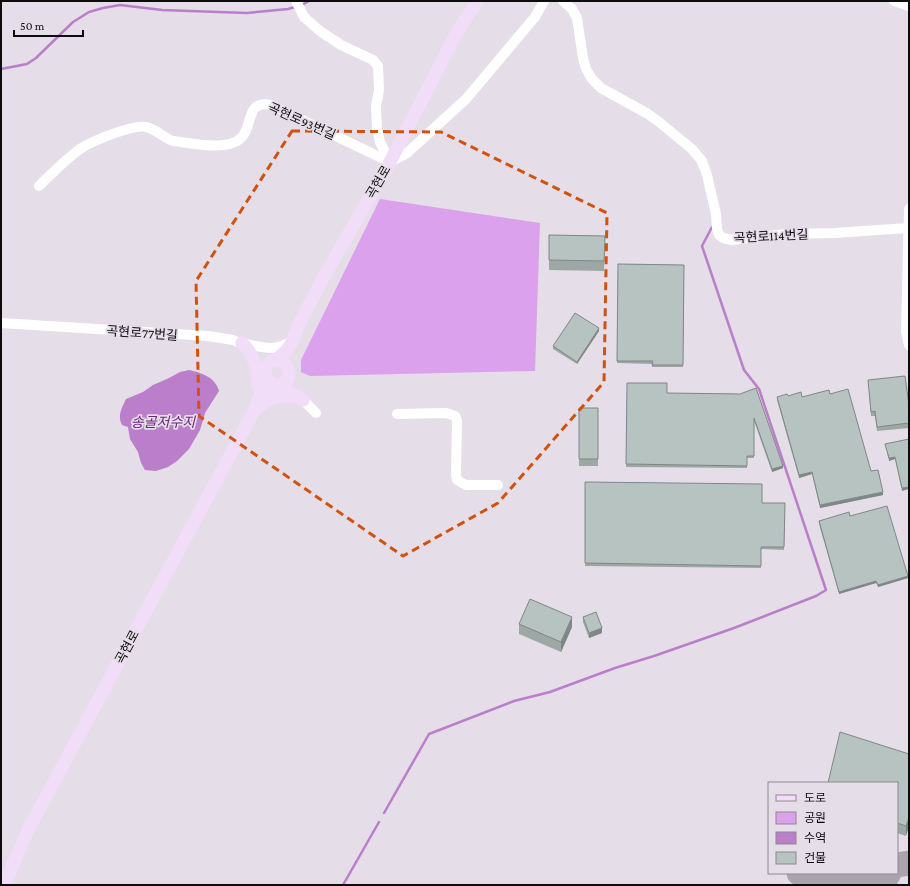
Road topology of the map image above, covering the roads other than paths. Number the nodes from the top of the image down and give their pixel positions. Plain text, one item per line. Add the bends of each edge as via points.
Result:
1 (296, 1) edge
2 (477, 1) edge
3 (544, 1) edge
4 (564, 1) edge
5 (894, 1) edge
6 (909, 6) edge
7 (390, 162) junction
8 (39, 186) dead end
9 (909, 209) edge
10 (908, 228) edge
11 (1, 323) edge
12 (293, 340) junction
13 (242, 343) junction
14 (909, 345) edge
15 (276, 360) junction
16 (291, 374) junction
17 (265, 375) junction
18 (276, 385) junction
19 (303, 400) junction
20 (254, 411) junction
21 (316, 413) dead end
22 (397, 414) dead end
23 (498, 485) dead end
24 (4, 885) edge

1 - 7 street via 304,17 341,45 373,60 378,66 377,129
2 - 7 main road, 곡현로 via 457,32
3 - 7 street via 535,17 466,99 407,153
4 - 10 street, 곡현로114번길 via 577,18 583,58 592,79 602,88 659,122 692,149 702,161 716,214 717,229 723,238 732,240 786,234
5 - 6 street
7 - 8 street, 곡현로93번길 via 264,103 252,110 246,130 235,143 225,146 173,142 153,129 135,126 82,148
7 - 12 main road, 곡현로 via 322,280
9 - 10 street
10 - 14 street via 906,332
11 - 13 street, 곡현로77번길 via 208,336
12 - 13 street via 274,348
12 - 15 main road, 곡현로
12 - 16 main road
13 - 15 street
13 - 17 street, 곡현로77번길 via 254,351
13 - 20 main road via 251,353 258,373 258,397
15 - 16 main road via 284,362
15 - 17 main road, 곡현로 via 269,364
16 - 18 main road via 284,383
16 - 19 main road via 296,390
17 - 18 main road via 269,382
17 - 20 main road
18 - 19 main road
18 - 20 main road
19 - 20 main road via 286,396 275,397 268,399
19 - 21 street
20 - 24 main road, 곡현로 via 28,830
22 - 23 street via 446,413 455,416 457,480 466,485

